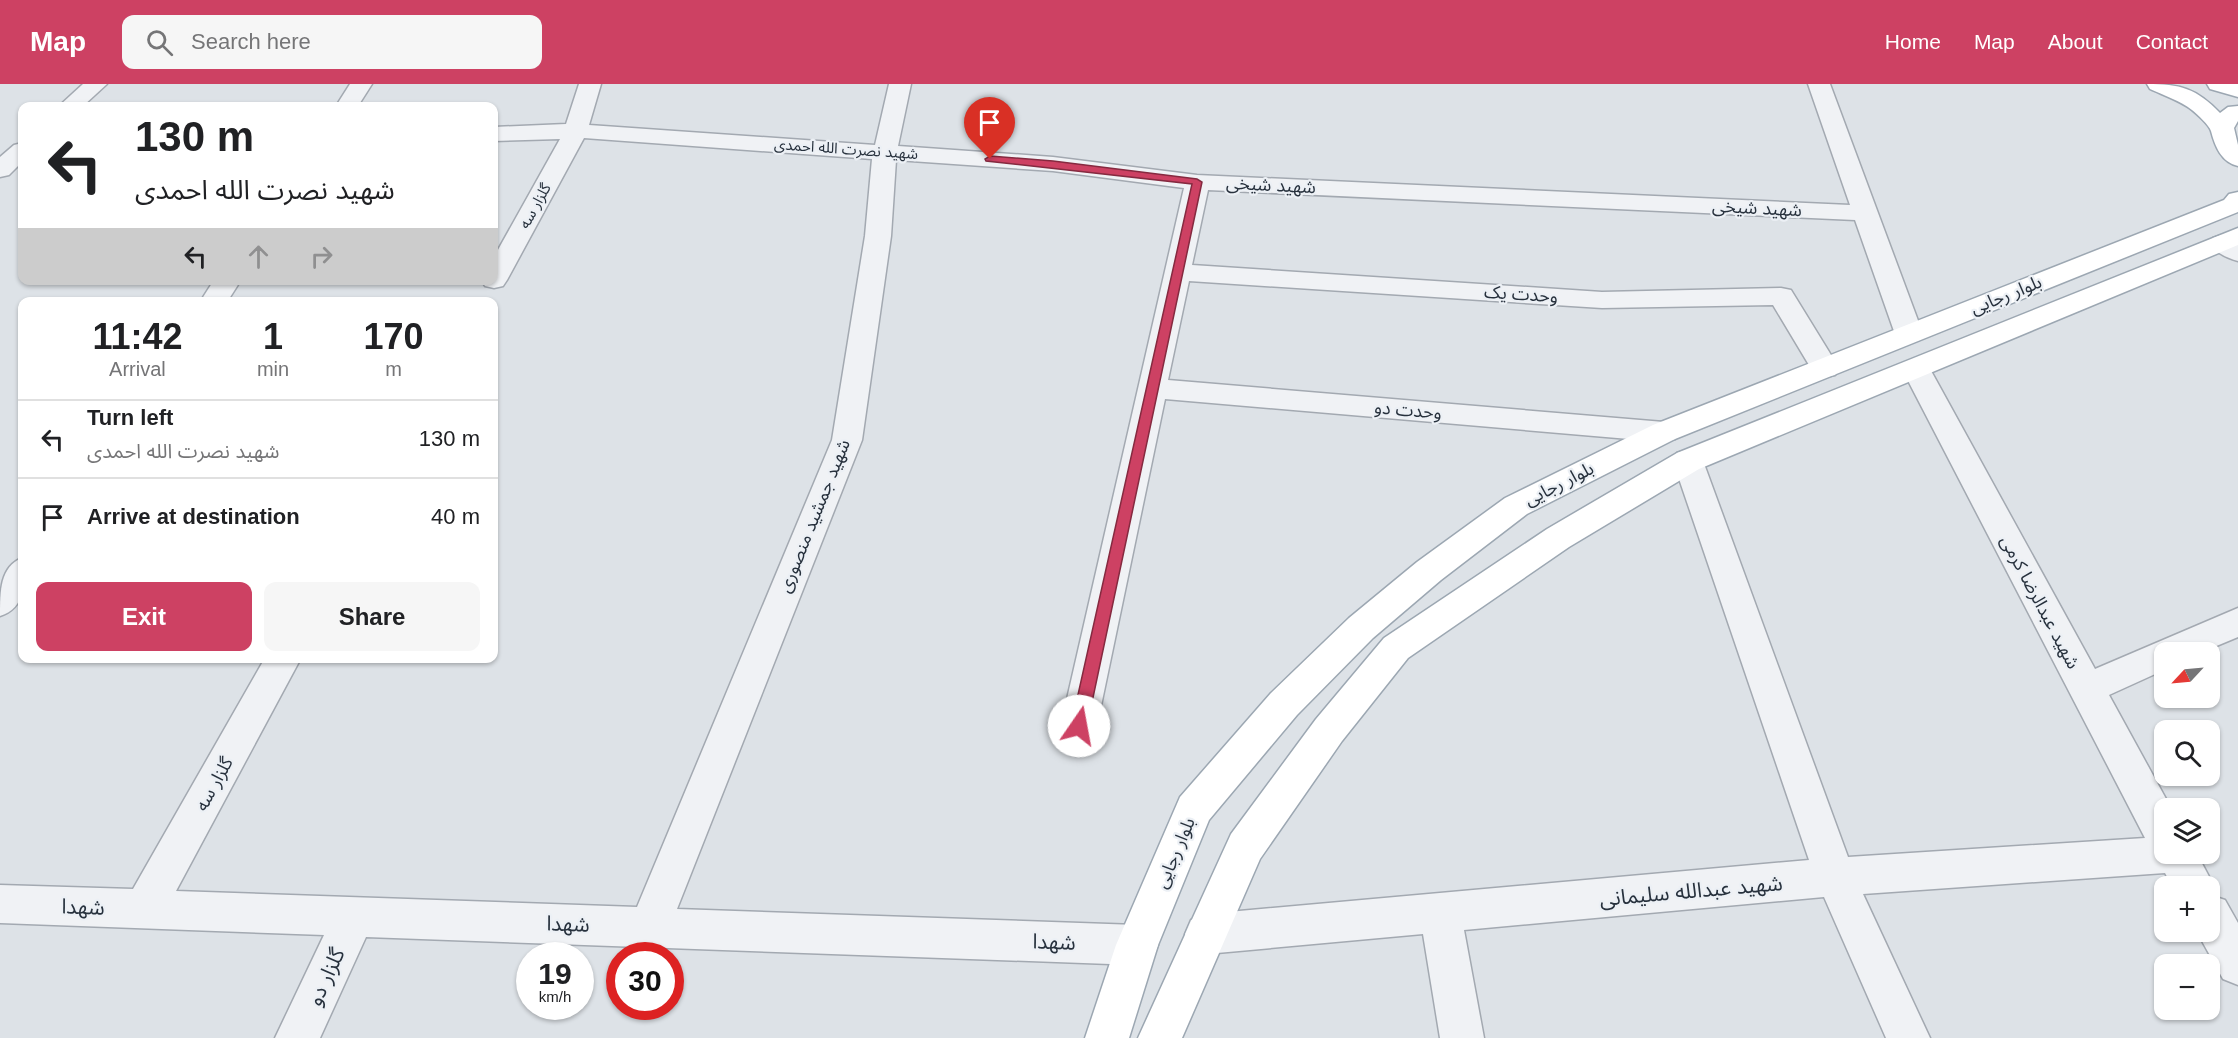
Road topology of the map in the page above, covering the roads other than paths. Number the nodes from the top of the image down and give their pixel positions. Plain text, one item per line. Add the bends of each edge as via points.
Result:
1 (96, 84) edge
2 (361, 84) edge
3 (590, 84) edge
4 (900, 84) edge
5 (1819, 84) edge
6 (2158, 84) edge
7 (2218, 84) edge
8 (2238, 90) edge
9 (75, 102) edge
10 (350, 102) edge
11 (2230, 119) edge
12 (576, 131) junction
13 (498, 134) edge
14 (885, 152) junction
15 (18, 154) edge
16 (2236, 157) edge
17 (0, 170) edge
18 (1197, 182) junction
19 (2238, 200) edge
20 (1865, 213) junction
21 (2233, 244) edge
22 (1178, 272) junction
23 (498, 273) edge
24 (1909, 334) junction
25 (1825, 368) junction
26 (1916, 369) junction
27 (1153, 388) junction
28 (1664, 432) junction
29 (1688, 460) junction
30 (18, 577) edge
31 (0, 603) edge
32 (2238, 622) edge
33 (2192, 642) edge
34 (2154, 658) edge
35 (281, 663) edge
36 (2086, 689) junction
37 (1079, 726) dead end
38 (2154, 815) edge
39 (2154, 855) edge
40 (1835, 877) junction
41 (0, 904) edge
42 (144, 909) junction
43 (1441, 915) junction
44 (354, 917) junction
45 (650, 927) junction
46 (2220, 932) edge
47 (1206, 934) junction
48 (1137, 945) junction
49 (2238, 964) edge
50 (297, 1038) edge
51 (1107, 1038) edge
52 (1160, 1038) edge
53 (1462, 1038) edge
54 (1908, 1038) edge

1 - 9 street
2 - 10 street
3 - 12 street
4 - 14 street, شهید جمشید منصوری
5 - 20 street
6 - 11 main road
7 - 8 main road
11 - 16 main road via 2223,139
12 - 13 street, شهید نصرت الله احمدی
12 - 14 street, شهید نصرت الله احمدی
12 - 23 street, گلزار سه
14 - 18 street, شهید نصرت الله احمدی via 1053,164
14 - 45 street, شهید جمشید منصوری via 878,236 847,440
15 - 17 street
18 - 20 street, شهید شیخی
18 - 22 street
19 - 24 main road, بلوار رجایی
20 - 24 street
21 - 26 main road, بلوار رجایی
22 - 25 street, وحدت یک via 1602,300 1781,296
22 - 27 street
24 - 25 main road, بلوار رجایی
25 - 28 main road, بلوار رجایی
26 - 29 main road, بلوار رجایی
26 - 36 street, شهید عبدالرضا کرمی
27 - 28 street, وحدت دو
27 - 37 street
28 - 48 main road, بلوار رجایی via 1516,506 1429,571 1362,628 1284,704 1194,809
29 - 40 street
29 - 47 main road, بلوار رجایی via 1558,538 1396,648 1329,730 1245,847
30 - 31 street
32 - 33 street
34 - 36 street
35 - 42 street, گلزار سه
36 - 38 street, شهید عبدالرضا کرمی
39 - 40 street, شهید عبدالله سلیمانی
40 - 43 street, شهید عبدالله سلیمانی
40 - 54 street
41 - 42 street, شهدا
42 - 44 street, شهدا
43 - 47 street, شهید عبدالله سلیمانی
43 - 53 street
44 - 45 street, شهدا
44 - 50 street, گلزار دو
45 - 48 street, شهدا
46 - 49 street
47 - 52 main road, بلوار رجایی
48 - 51 main road, بلوار رجایی

